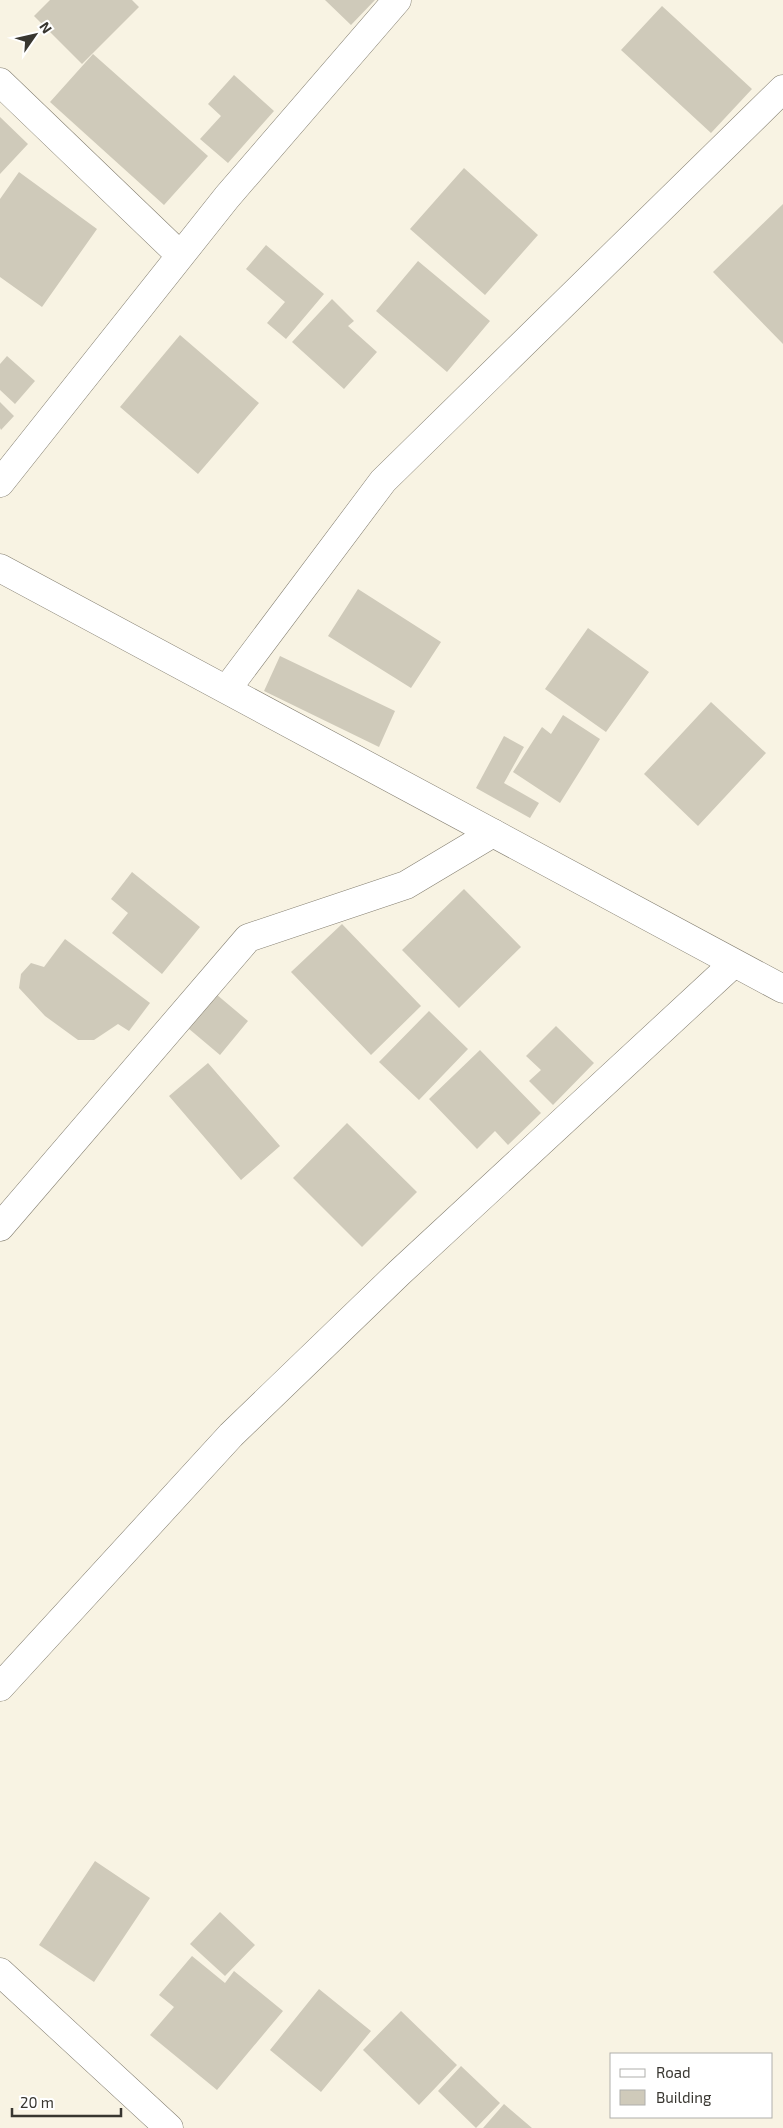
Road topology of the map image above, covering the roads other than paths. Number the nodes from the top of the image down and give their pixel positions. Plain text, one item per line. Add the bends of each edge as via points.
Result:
1 (397, 0) edge
2 (0, 82) edge
3 (783, 89) edge
4 (180, 255) junction
5 (0, 483) edge
6 (0, 568) edge
7 (227, 690) junction
8 (493, 833) junction
9 (733, 964) junction
10 (783, 989) edge
11 (0, 1227) edge
12 (0, 1687) edge
13 (0, 1972) edge
14 (169, 2128) edge

1 - 4 street via 226,197
2 - 4 street
3 - 7 street via 383,482
4 - 5 street
6 - 7 street
7 - 8 street
8 - 9 street
8 - 11 street via 406,885 248,938
9 - 10 street
9 - 12 street via 231,1434
13 - 14 street

